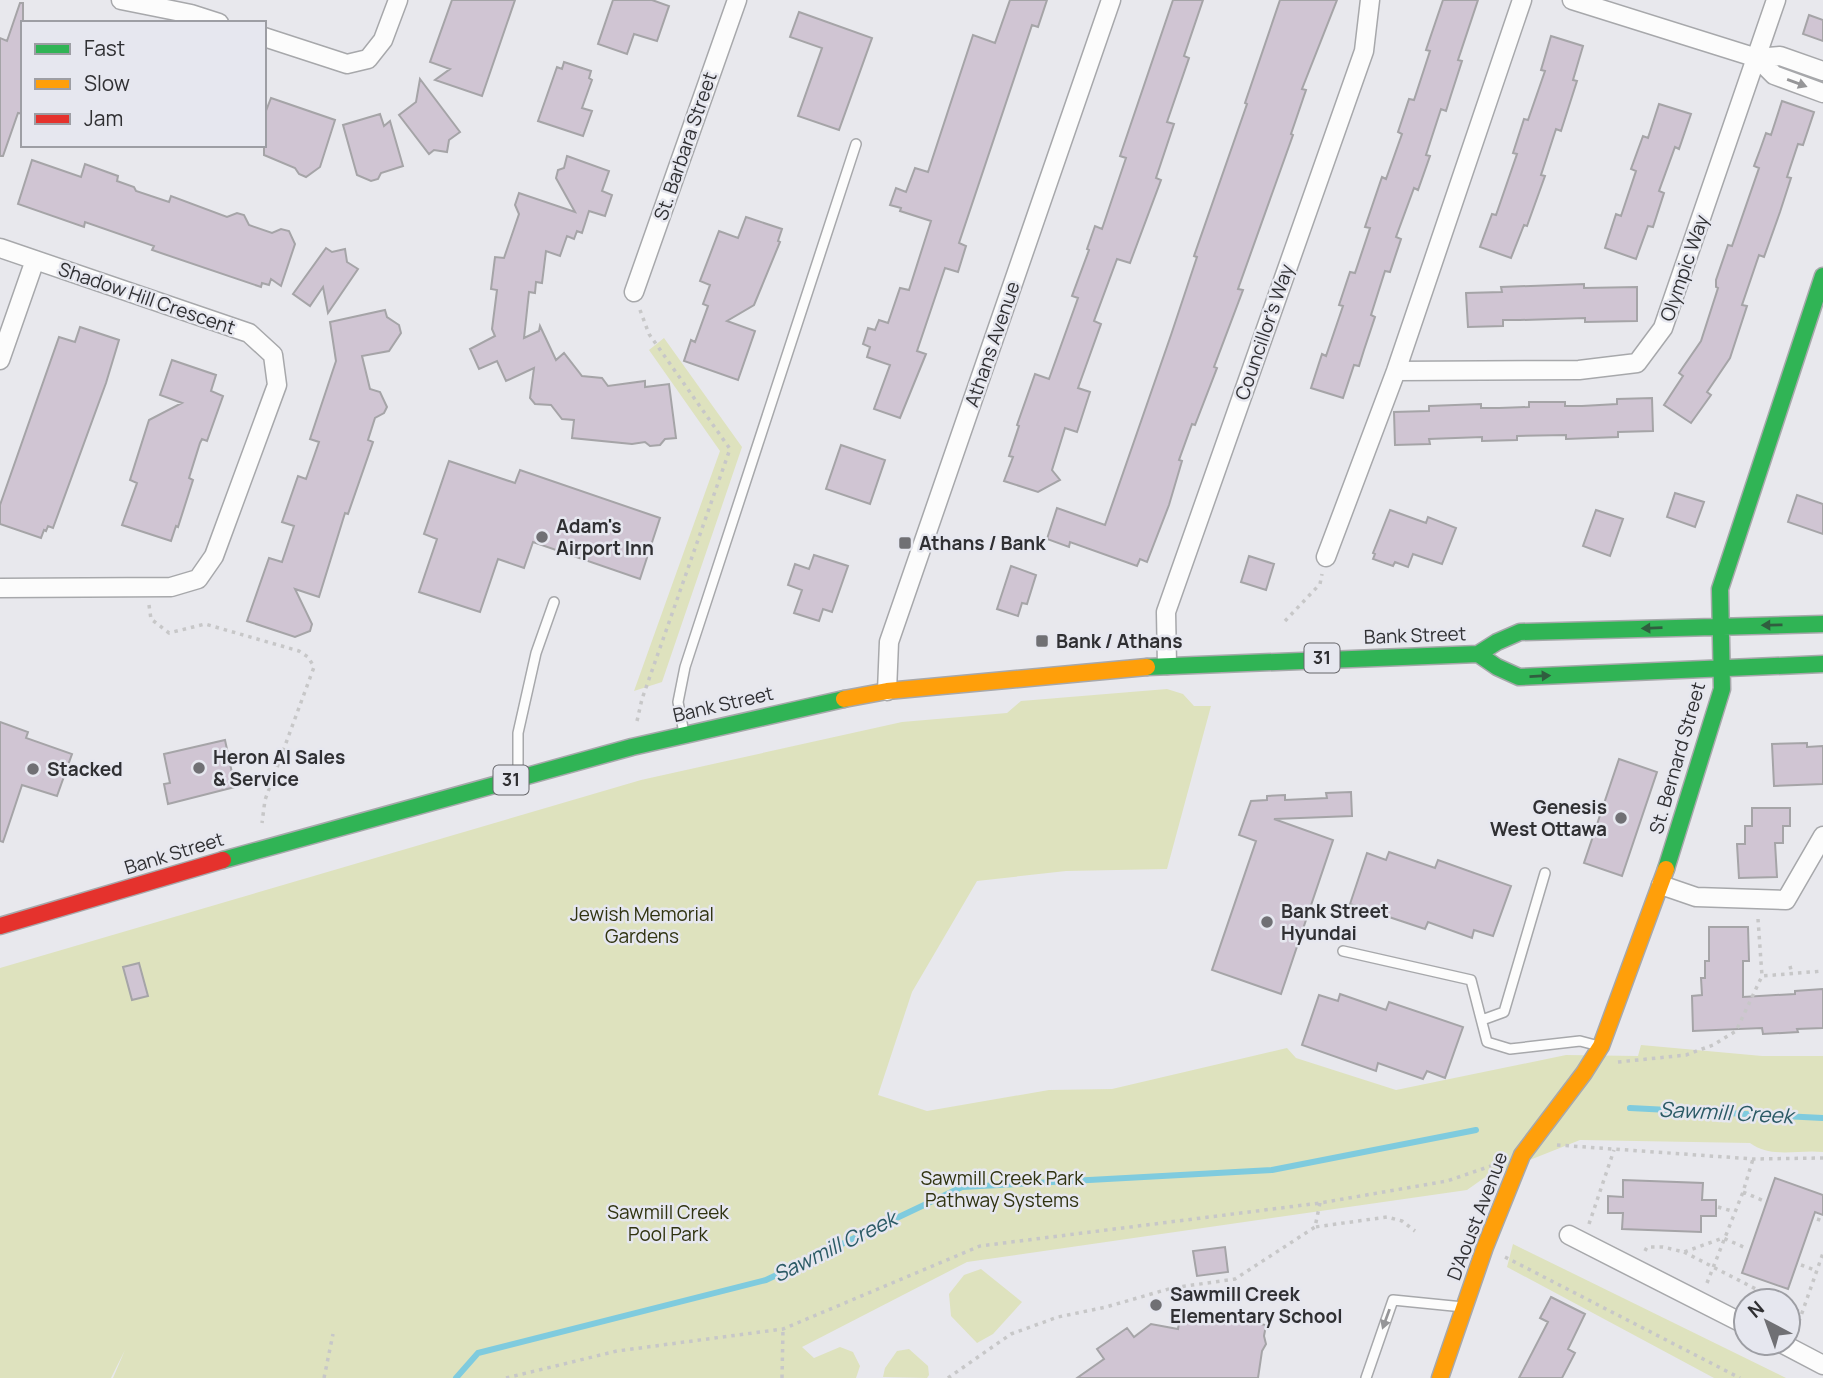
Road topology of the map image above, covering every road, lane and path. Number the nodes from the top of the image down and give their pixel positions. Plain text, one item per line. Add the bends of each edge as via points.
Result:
1 (121, 0) edge
2 (398, 0) edge
3 (737, 0) edge
4 (1111, 0) edge
5 (1370, 0) edge
6 (1522, 0) edge
7 (1572, 0) edge
8 (1776, 0) edge
9 (213, 21) edge
10 (266, 38) edge
11 (1757, 58) junction
12 (1823, 71) edge
13 (1823, 93) edge
14 (856, 144) dead end
15 (0, 248) edge
16 (35, 260) junction
17 (1823, 276) edge
18 (634, 292) joint
19 (0, 360) edge
20 (1396, 371) junction
21 (1326, 557) joint
22 (147, 587) junction
23 (0, 588) edge
24 (554, 602) dead end
25 (1285, 621) dead end
26 (1823, 624) edge
27 (1721, 626) junction
28 (1478, 654) junction
29 (1823, 664) edge
30 (1167, 665) junction
31 (1721, 667) junction
32 (887, 691) junction
33 (684, 735) junction
34 (632, 747) junction
35 (517, 779) junction
36 (1823, 836) edge
37 (259, 850) junction
38 (1545, 873) dead end
39 (1661, 885) junction
40 (1756, 900) junction
41 (0, 926) edge
42 (1343, 951) dead end
43 (1790, 966) dead end
44 (1823, 971) edge
45 (1792, 974) junction
46 (1762, 976) junction
47 (1482, 1020) junction
48 (1601, 1046) junction
49 (1618, 1062) dead end
50 (1552, 1145) dead end
51 (1614, 1150) junction
52 (1753, 1158) junction
53 (1823, 1158) edge
54 (1495, 1165) dead end
55 (1743, 1192) junction
56 (1764, 1201) dead end
57 (1320, 1203) junction
58 (1718, 1206) dead end
59 (1734, 1211) junction
60 (1817, 1219) dead end
61 (1823, 1221) edge
62 (1315, 1227) junction
63 (1415, 1231) dead end
64 (1576, 1238) joint
65 (1723, 1238) junction
66 (1485, 1247) junction
67 (1746, 1248) dead end
68 (1684, 1252) junction
69 (1823, 1253) edge
70 (1801, 1265) dead end
71 (1713, 1267) junction
72 (1635, 1268) junction
73 (1817, 1271) junction
74 (1752, 1287) edge
75 (1700, 1301) junction
76 (1465, 1307) junction
77 (1802, 1313) edge
78 (1732, 1318) edge
79 (783, 1329) junction
80 (334, 1334) dead end
81 (1802, 1354) edge
82 (1823, 1364) edge
83 (324, 1378) edge
84 (506, 1378) edge
85 (782, 1378) edge
86 (948, 1378) edge
87 (1366, 1378) edge
88 (1440, 1378) edge
89 (1740, 1378) edge

1 - 9 street
2 - 10 street via 383,40 368,59 347,64
3 - 18 street, St. Barbara Street
4 - 32 street, Athans Avenue via 889,642
5 - 30 street, Councillor's Way via 1364,51 1166,612
6 - 20 street
7 - 11 street
8 - 11 street, Olympic Way
11 - 12 street via 1780,56
11 -> 13 street via 1774,75
11 - 20 street, Olympic Way via 1663,328 1637,363 1579,370
14 - 33 lane via 685,667 678,702
15 - 16 street, Shadow Hill Crescent
16 - 19 street, Shadow Hill Crescent
16 - 22 street, Shadow Hill Crescent via 249,333 273,355 277,385 214,556 198,579 171,587
17 - 27 main road, St. Bernard Street via 1720,589
18 - 34 path via 649,334 730,449 642,699
20 - 21 street
21 - 25 path via 1320,584
22 - 23 street, Shadow Hill Crescent
22 - 37 path via 151,619 169,633 205,624 299,651 314,667 265,800
24 - 35 lane via 536,653 518,733
26 -> 27 main road, Bank Street / 31
27 -> 28 main road, Bank Street / 31 via 1520,632
27 - 31 main road, St. Bernard Street
28 - 30 main road, Bank Street / 31
28 -> 31 main road, Bank Street via 1519,677
29 - 31 main road, Bank Street
30 - 32 main road, Bank Street / 31
31 - 39 main road, St. Bernard Street via 1719,703
32 - 33 main road, Bank Street / 31
33 - 34 main road, Bank Street / 31
34 - 35 main road, Bank Street / 31
35 - 37 main road, Bank Street / 31
36 - 40 street via 1786,900
37 - 41 main road, Bank Street / 31
38 - 47 lane via 1504,1012
39 - 40 street via 1696,897
39 - 48 main road, St. Bernard Street
40 - 46 path
42 - 47 lane via 1471,980
43 - 45 path
44 - 45 path
45 - 46 path
46 - 49 path via 1736,1031 1713,1045 1686,1055
47 - 48 lane via 1488,1042 1510,1049 1580,1041
48 - 66 main road, D'Aoust Avenue via 1522,1155
50 - 51 path
51 - 52 path
51 - 64 path
52 - 53 path
52 - 55 path
54 - 57 path via 1447,1181
55 - 56 path
55 - 59 path
57 - 62 path
57 - 79 path via 981,1246
58 - 59 path
59 - 65 path
60 - 61 path
62 - 63 path via 1387,1216
62 - 86 path via 1235,1279 1172,1288 1058,1317 1011,1334
64 - 72 street
65 - 67 path
65 - 68 path
65 - 71 path
66 - 76 main road, D'Aoust Avenue
66 - 89 path
68 - 71 path
68 - 72 path via 1647,1247
69 - 73 path
70 - 73 path
71 - 74 path
71 - 75 path
72 - 75 street
73 - 77 path
75 - 78 street
76 -> 87 lane via 1393,1300
76 - 88 main road, D'Aoust Avenue
79 - 84 path via 617,1351
79 - 85 path
80 - 83 path
81 - 82 street

